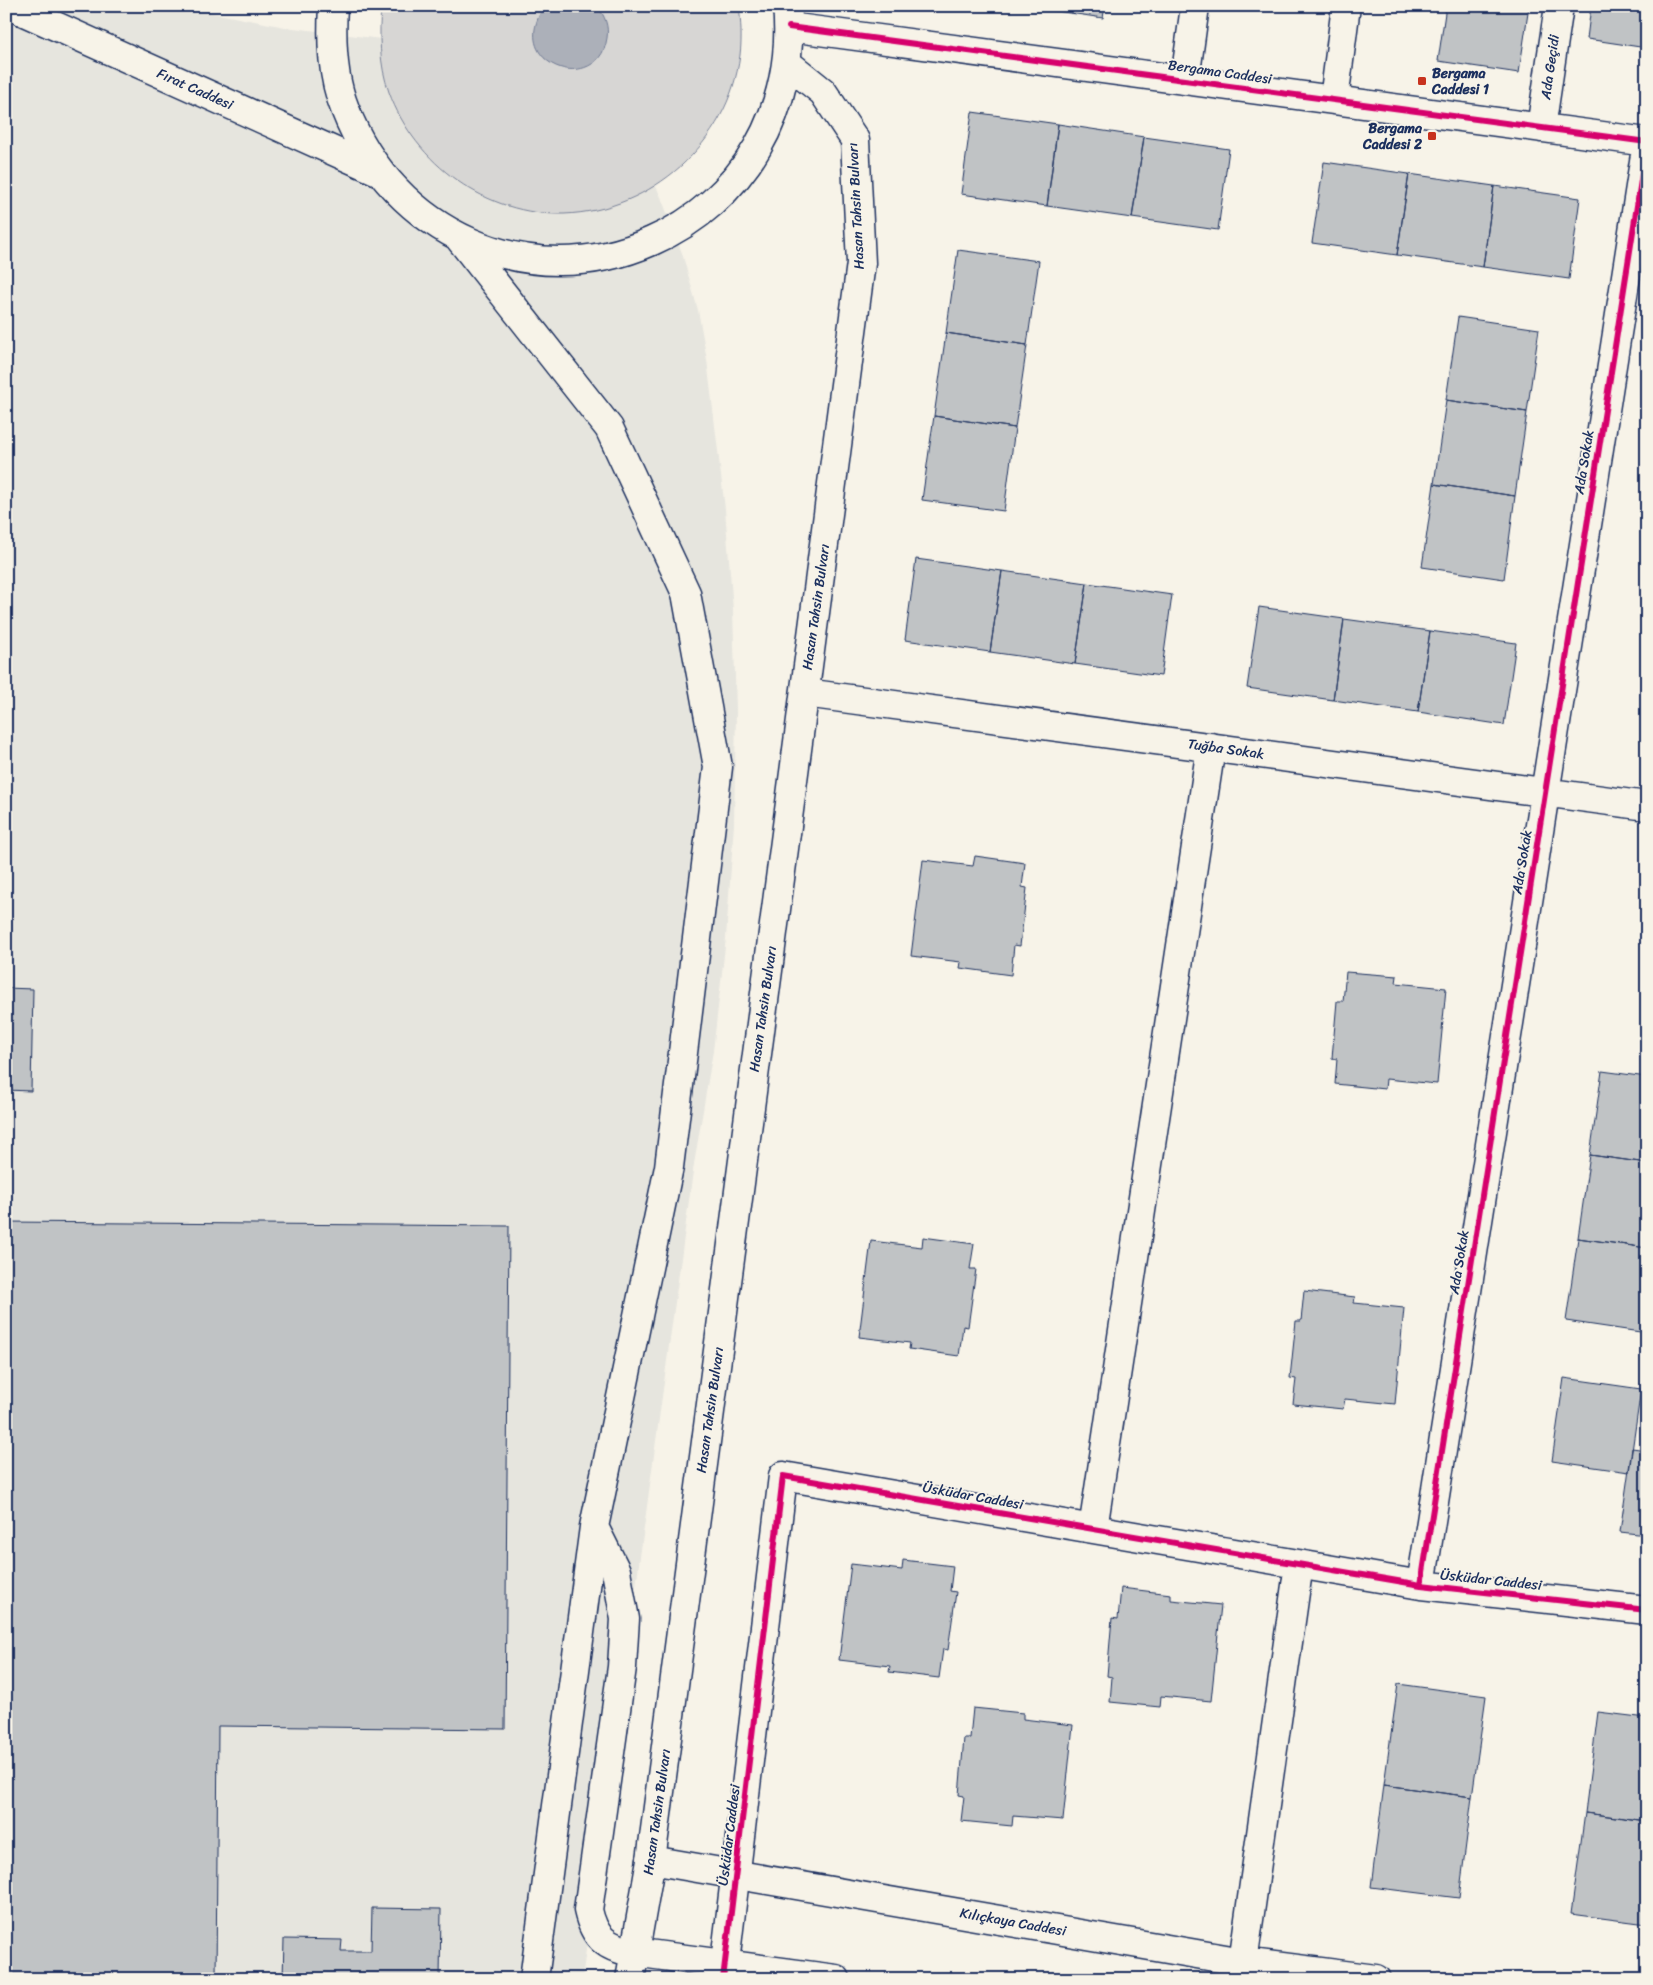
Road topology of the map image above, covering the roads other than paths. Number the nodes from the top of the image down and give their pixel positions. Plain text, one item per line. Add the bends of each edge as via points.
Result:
1 (11, 6) edge
2 (333, 6) edge
3 (1195, 6) edge
4 (1346, 6) edge
5 (1559, 6) edge
6 (788, 17) edge
7 (787, 63) junction
8 (1184, 80) junction
9 (1334, 100) junction
10 (1541, 128) junction
11 (1647, 142) edge
12 (378, 171) junction
13 (460, 239) junction
14 (805, 693) junction
15 (1211, 747) junction
16 (1545, 792) junction
17 (1647, 806) edge
18 (594, 1527) junction
19 (1093, 1529) junction
20 (1299, 1564) junction
21 (1420, 1585) junction
22 (1647, 1610) edge
23 (651, 1860) junction
24 (737, 1875) junction
25 (1243, 1962) junction
26 (632, 1966) edge
27 (724, 1972) edge
28 (534, 1979) edge
29 (836, 1979) edge
30 (1376, 1979) edge

1 - 12 street, Fırat Caddesi
2 - 12 street via 332,46 344,108 358,140
3 - 8 street
4 - 9 street
5 - 10 street, Ada Geçidi
6 - 7 street
6 - 8 street, Bergama Caddesi
7 - 13 street via 780,98 748,163 725,191 698,215 668,234 636,249 601,258 565,262 520,258
7 - 14 street, Hasan Tahsin Bulvarı via 823,92 855,140 861,263
8 - 9 street, Bergama Caddesi
9 - 10 street, Bergama Caddesi
10 - 11 street, Bergama Caddesi
11 - 16 street, Ada Sokak
12 - 13 street via 429,221
13 - 18 street via 609,428 686,593 718,767 669,1166
14 - 15 street, Tuğba Sokak
14 - 23 street, Hasan Tahsin Bulvarı
15 - 16 street, Tuğba Sokak
15 - 19 street
16 - 17 street, Tuğba Sokak
16 - 21 street, Ada Sokak
18 - 26 street via 616,1570 625,1618 622,1667 588,1910 591,1923 603,1940 620,1950
18 - 28 street
19 - 20 street, Üsküdar Caddesi
19 - 24 street, Üsküdar Caddesi via 783,1476
20 - 21 street, Üsküdar Caddesi
20 - 25 street
21 - 22 street, Üsküdar Caddesi
23 - 24 street, Kılıçkaya Caddesi
23 - 26 street, Hasan Tahsin Bulvarı
24 - 25 street, Kılıçkaya Caddesi
24 - 27 street, Üsküdar Caddesi
25 - 30 street, Kılıçkaya Caddesi
26 - 27 street
27 - 29 street

